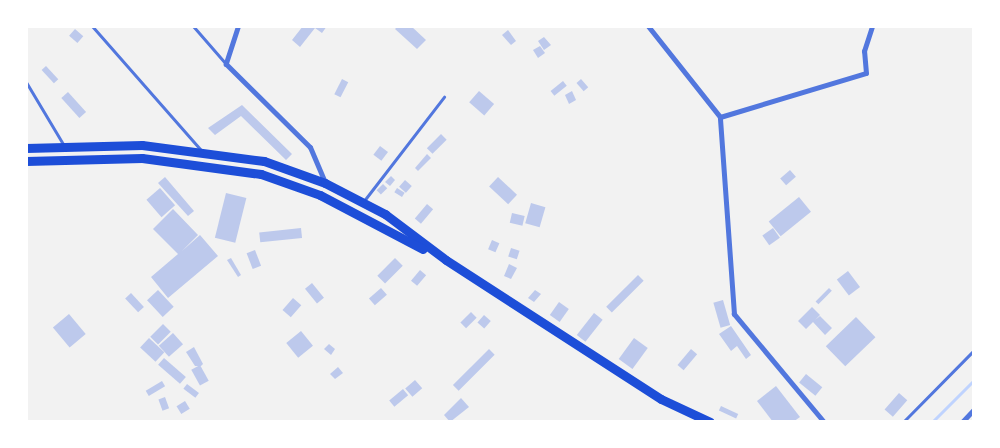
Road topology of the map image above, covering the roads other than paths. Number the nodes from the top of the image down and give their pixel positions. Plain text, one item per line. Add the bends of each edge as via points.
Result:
1 (92, 26) edge
2 (192, 26) edge
3 (238, 26) edge
4 (648, 26) edge
5 (872, 26) edge
6 (226, 64) junction
7 (26, 82) edge
8 (444, 97) dead end
9 (720, 117) junction
10 (64, 147) junction
11 (26, 148) edge
12 (203, 153) junction
13 (26, 160) edge
14 (325, 183) junction
15 (363, 202) junction
16 (446, 260) junction
17 (974, 350) edge
18 (974, 409) edge
19 (710, 422) edge
20 (824, 422) edge
21 (903, 422) edge
22 (962, 422) edge

1 - 12 lane
2 - 6 lane
3 - 6 street
4 - 9 street
5 - 9 street via 864,51 866,72
6 - 14 street via 310,147
7 - 10 lane
8 - 15 lane
9 - 20 street via 734,314
10 - 11 main road
10 - 12 main road via 142,146
12 - 14 main road via 264,161
13 - 16 main road via 142,158 261,174 320,194
14 - 15 main road
15 - 16 main road via 385,214
16 - 19 main road via 662,399
17 - 21 lane
18 - 22 street

